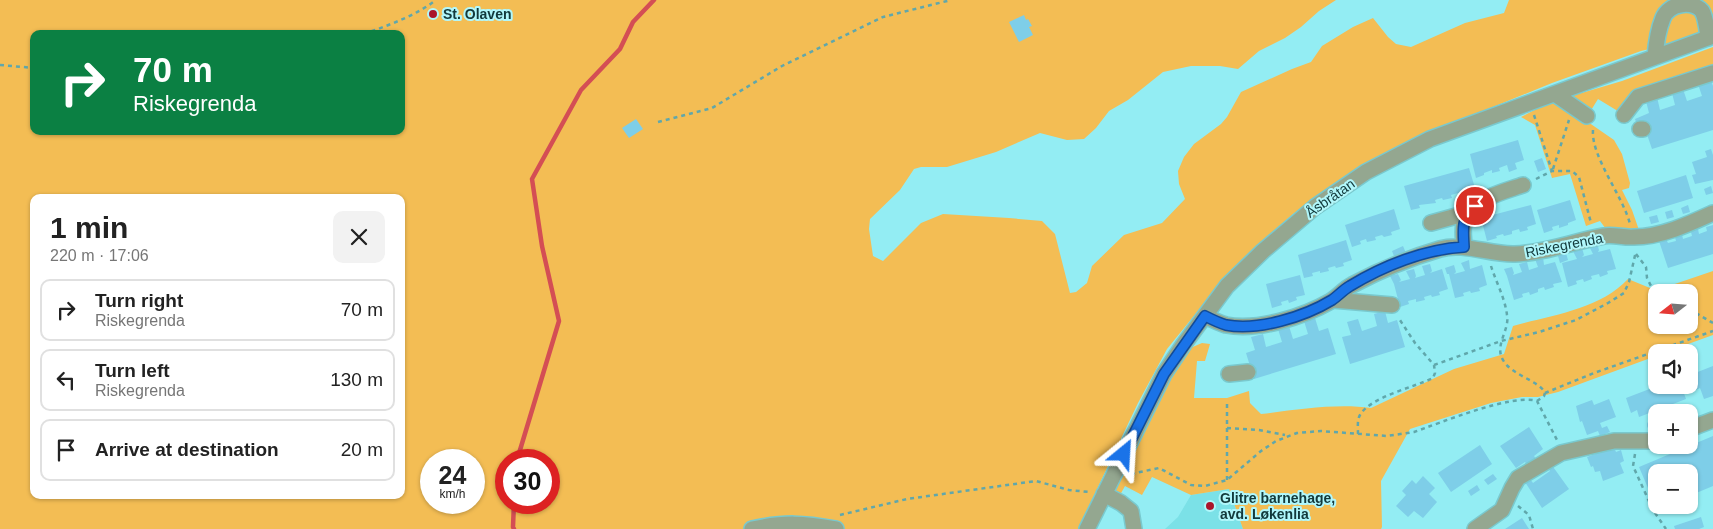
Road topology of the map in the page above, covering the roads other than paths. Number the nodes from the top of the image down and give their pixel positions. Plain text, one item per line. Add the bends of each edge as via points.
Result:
1 (1711, 37) edge
2 (1655, 57) junction
3 (1713, 73) edge
4 (1555, 94) junction
5 (1624, 115) dead end
6 (1591, 121) road end
7 (1524, 185) road end
8 (1713, 212) edge
9 (1467, 215) junction
10 (1431, 223) dead end
11 (1464, 247) junction
12 (1333, 300) junction
13 (1392, 306) road end
14 (1205, 316) junction
15 (1248, 372) dead end
16 (1228, 374) dead end
17 (1713, 420) edge
18 (1698, 426) edge
19 (1648, 441) edge
20 (1104, 494) junction
21 (835, 523) edge
22 (752, 529) edge
23 (1087, 529) edge
24 (1134, 529) edge
25 (1475, 529) edge

1 - 2 street, Åsbråtan
1 - 2 street via 1696,5 1687,2 1674,5 1663,18
2 - 4 street, Åsbråtan
3 - 5 street via 1638,97
4 - 6 street
4 - 14 street, Åsbråtan via 1430,139 1366,172 1315,207 1263,250 1227,286
7 - 9 street via 1490,197
8 - 11 street, Riskegrenda via 1654,235 1606,235 1525,254
9 - 10 street
9 - 11 street via 1463,225
11 - 12 street, Riskegrenda via 1442,249 1406,260 1348,287
12 - 13 street
12 - 14 street, Riskegrenda via 1282,321 1243,326 1224,324
14 - 20 street, Åsbråtan via 1164,374
15 - 16 street
17 - 18 street
19 - 25 street via 1614,441 1561,453 1518,478 1502,510
20 - 23 street, Åsbråtan
20 - 24 street via 1130,512
21 - 22 street via 775,524

